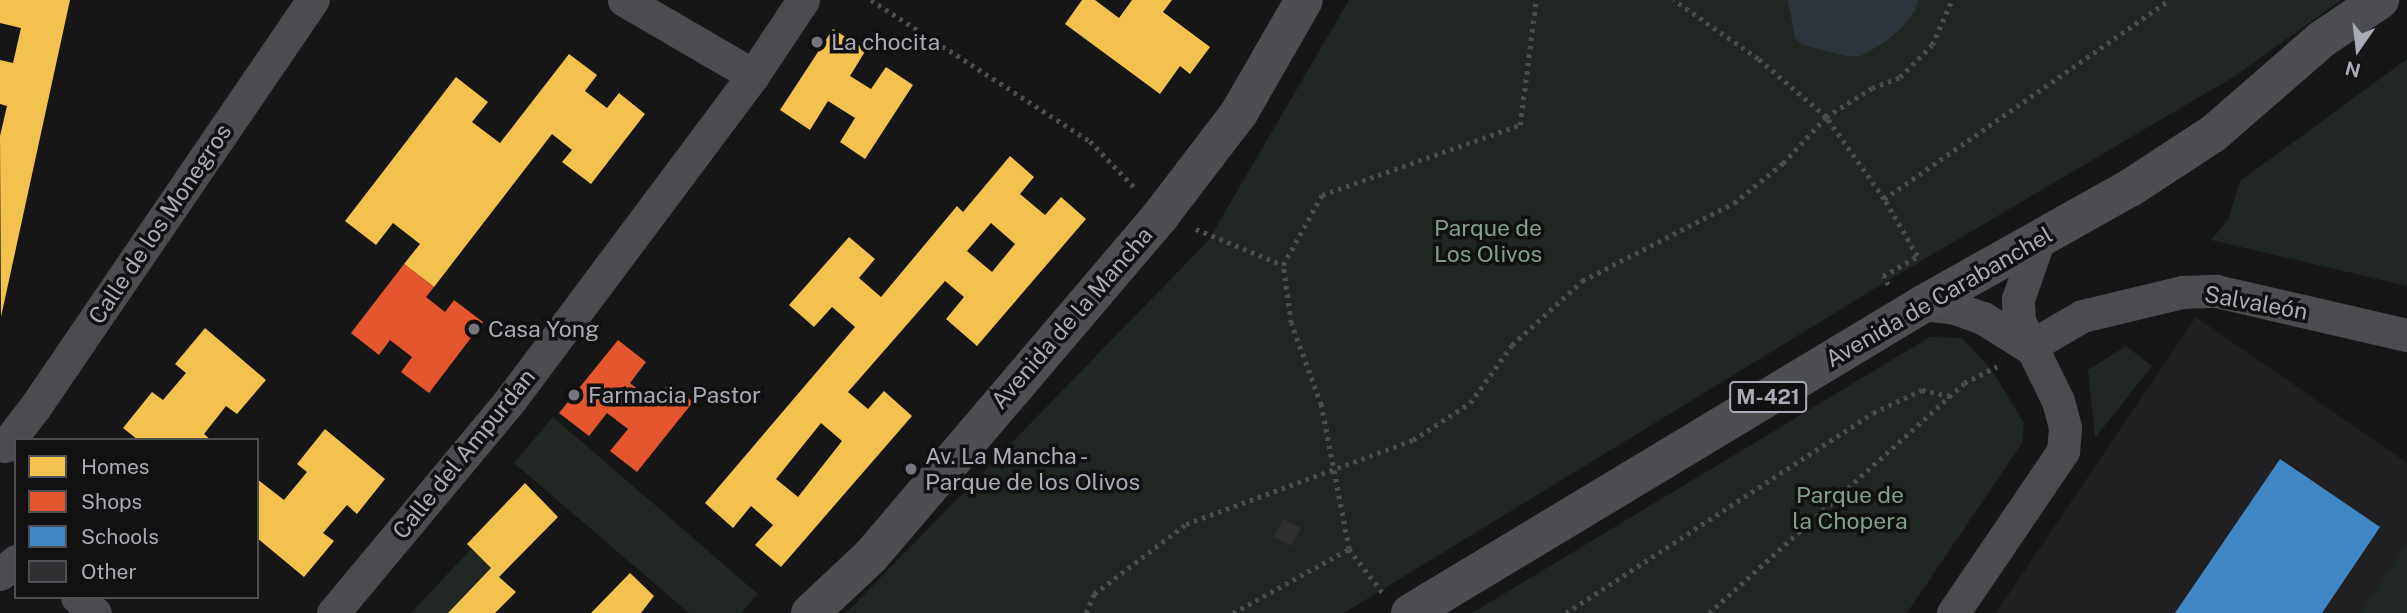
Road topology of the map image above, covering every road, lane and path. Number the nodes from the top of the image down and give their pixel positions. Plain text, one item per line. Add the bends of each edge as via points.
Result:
1 (313, 0) edge
2 (624, 0) edge
3 (796, 0) edge
4 (803, 0) edge
5 (871, 0) edge
6 (1304, 0) edge
7 (1536, 0) edge
8 (1673, 0) edge
9 (1689, 0) edge
10 (1952, 0) edge
11 (2169, 0) edge
12 (2379, 0) edge
13 (2399, 0) edge
14 (1685, 7) junction
15 (2322, 39) junction
16 (760, 65) junction
17 (1826, 117) junction
18 (1884, 199) junction
19 (1161, 215) junction
20 (2039, 239) junction
21 (1283, 265) junction
22 (1914, 309) junction
23 (2407, 335) edge
24 (2029, 347) junction
25 (1998, 365) dead end
26 (1950, 396) junction
27 (14, 438) edge
28 (1333, 469) junction
29 (1349, 550) junction
30 (14, 563) edge
31 (0, 574) edge
32 (79, 599) edge
33 (1401, 608) edge
34 (95, 613) edge
35 (333, 613) edge
36 (810, 613) edge
37 (1086, 613) edge
38 (1233, 613) edge
39 (1566, 613) edge
40 (1709, 613) edge
41 (1952, 613) edge

1 - 27 street, Calle de los Monegros
2 - 16 street
3 - 16 street, Calle del Ampurdan
4 - 16 street, Calle del Ampurdan
5 - 19 path via 1090,141
6 - 19 main road, Avenida de la Mancha via 1239,113
7 - 21 path via 1520,125 1322,195
8 - 14 path
9 - 14 path
10 - 17 path via 1932,45 1900,78 1872,88
11 - 18 path
12 - 15 main road, Avenida de Carabanchel / M-421
13 - 15 main road
14 - 17 path via 1758,59
15 - 20 main road, Avenida de Carabanchel / M-421 via 2214,133 2130,188
16 - 35 street, Calle del Ampurdan via 512,399
17 - 18 path
17 - 28 path via 1783,163 1734,203 1582,281 1512,345 1469,403 1413,440
18 - 22 path via 1917,256 1882,276
19 - 21 path
19 - 36 main road, Avenida de la Mancha via 871,556
20 - 22 main road, Avenida de Carabanchel / M-421
20 - 24 street via 2018,299 2018,321
21 - 28 path via 1291,323 1321,405
22 - 24 street via 1955,308 1983,318
22 - 33 main road, Avenida de Carabanchel / M-421
23 - 24 street, Salvaleón via 2216,292 2182,292 2082,316
24 - 41 street via 2058,401 2065,426 2063,450
25 - 26 path
26 - 39 path via 1922,390 1873,413
26 - 40 path
28 - 29 path
28 - 37 path via 1186,524 1094,594
29 - 33 path
29 - 38 path
30 - 31 street
32 - 34 street

